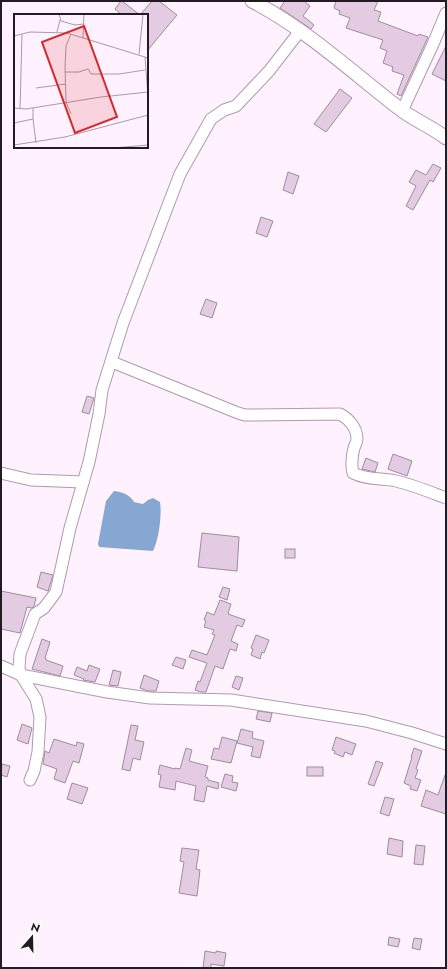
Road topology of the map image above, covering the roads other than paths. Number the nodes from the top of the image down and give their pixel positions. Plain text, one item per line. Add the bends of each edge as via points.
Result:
1 (252, 1) edge
2 (446, 13) edge
3 (300, 31) junction
4 (402, 111) junction
5 (446, 138) edge
6 (112, 362) junction
7 (1, 473) edge
8 (83, 482) junction
9 (446, 498) edge
10 (1, 666) edge
11 (21, 675) junction
12 (446, 744) edge
13 (30, 780) dead end

1 - 3 street
2 - 4 street
3 - 4 street
3 - 6 street via 269,71 236,106 211,118 180,174
4 - 5 street
6 - 8 street via 102,390
6 - 9 street via 245,415 340,414 347,418 354,428 358,440 354,448 353,473 395,481
7 - 8 street via 31,480
8 - 11 street via 56,592 44,608 35,614 20,654
10 - 11 street
11 - 12 street via 150,698 231,700 366,721
11 - 13 street via 36,699 40,717 38,752

